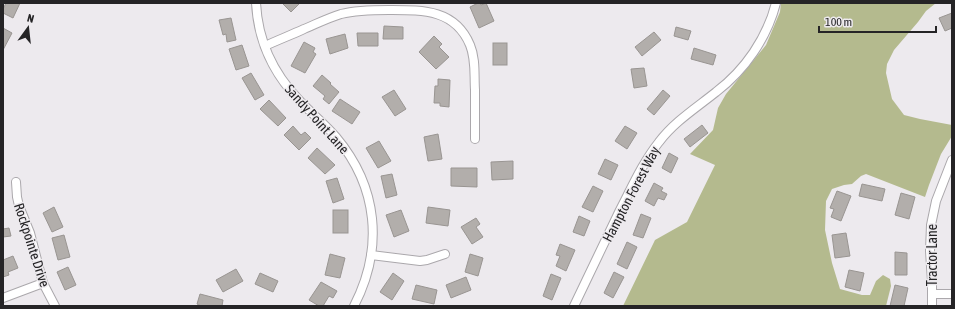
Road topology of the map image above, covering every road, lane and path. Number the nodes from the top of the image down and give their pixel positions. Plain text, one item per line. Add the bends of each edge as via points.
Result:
1 (256, 3) edge
2 (776, 3) edge
3 (265, 46) junction
4 (475, 139) dead end
5 (952, 160) edge
6 (16, 182) dead end
7 (372, 254) junction
8 (445, 254) dead end
9 (43, 283) junction
10 (932, 294) junction
11 (952, 294) edge
12 (3, 298) edge
13 (55, 306) edge
14 (354, 306) edge
15 (574, 306) edge
16 (932, 306) edge

1 - 3 street, Sandy Point Lane via 258,24
2 - 15 street, Hampton Forest Way via 769,24 748,61 716,93 671,128 650,154
3 - 4 street via 331,18 352,12 417,10 440,15 460,29 472,51
3 - 7 street, Sandy Point Lane via 272,64 286,86 345,148 361,176 372,217
5 - 10 street, Tractor Lane via 936,201 931,225
6 - 9 street, Rockpointe Drive via 19,206 30,233
7 - 8 street via 420,261
7 - 14 street, Sandy Point Lane via 364,285
9 - 12 street
9 - 13 street, Rockpointe Drive
10 - 11 street
10 - 16 street, Tractor Lane

